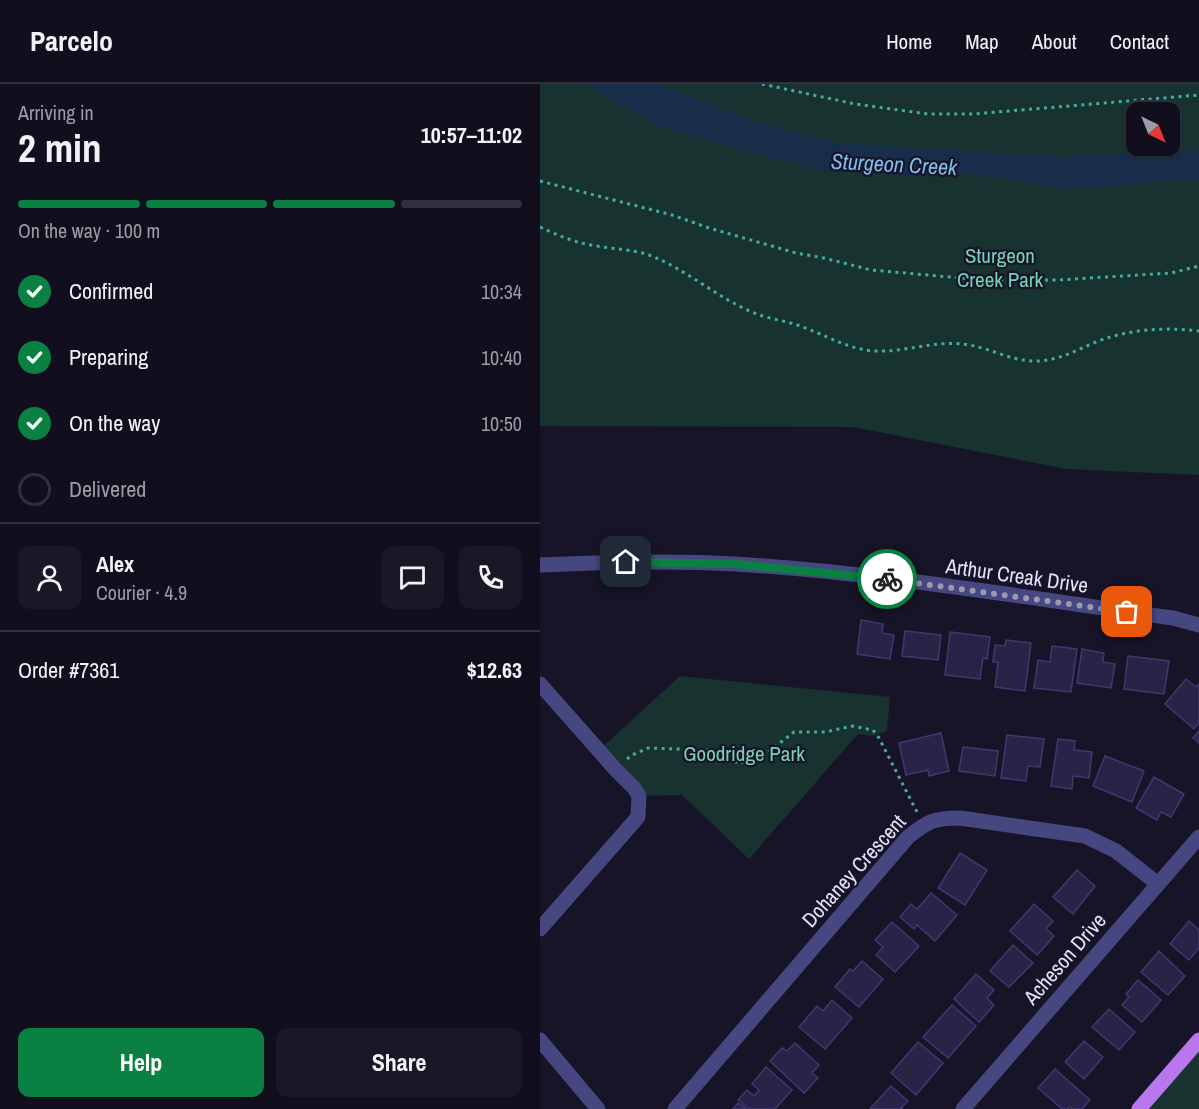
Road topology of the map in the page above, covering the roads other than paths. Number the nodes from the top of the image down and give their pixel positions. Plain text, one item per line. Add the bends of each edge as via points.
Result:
1 (540, 565) edge
2 (1199, 625) edge
3 (540, 684) edge
4 (1199, 837) edge
5 (1158, 884) junction
6 (540, 929) edge
7 (540, 1040) edge
8 (1199, 1040) edge
9 (598, 1109) edge
10 (675, 1109) edge
11 (963, 1109) edge
12 (1138, 1109) edge

1 - 2 street, Arthur Creak Drive via 747,565 885,579 1173,618
3 - 6 street via 639,796 638,816
4 - 5 street, Acheson Drive
5 - 10 street, Dohaney Crescent via 1116,851 1085,836 939,818 908,837
5 - 11 street, Acheson Drive
7 - 9 street
8 - 12 main road

